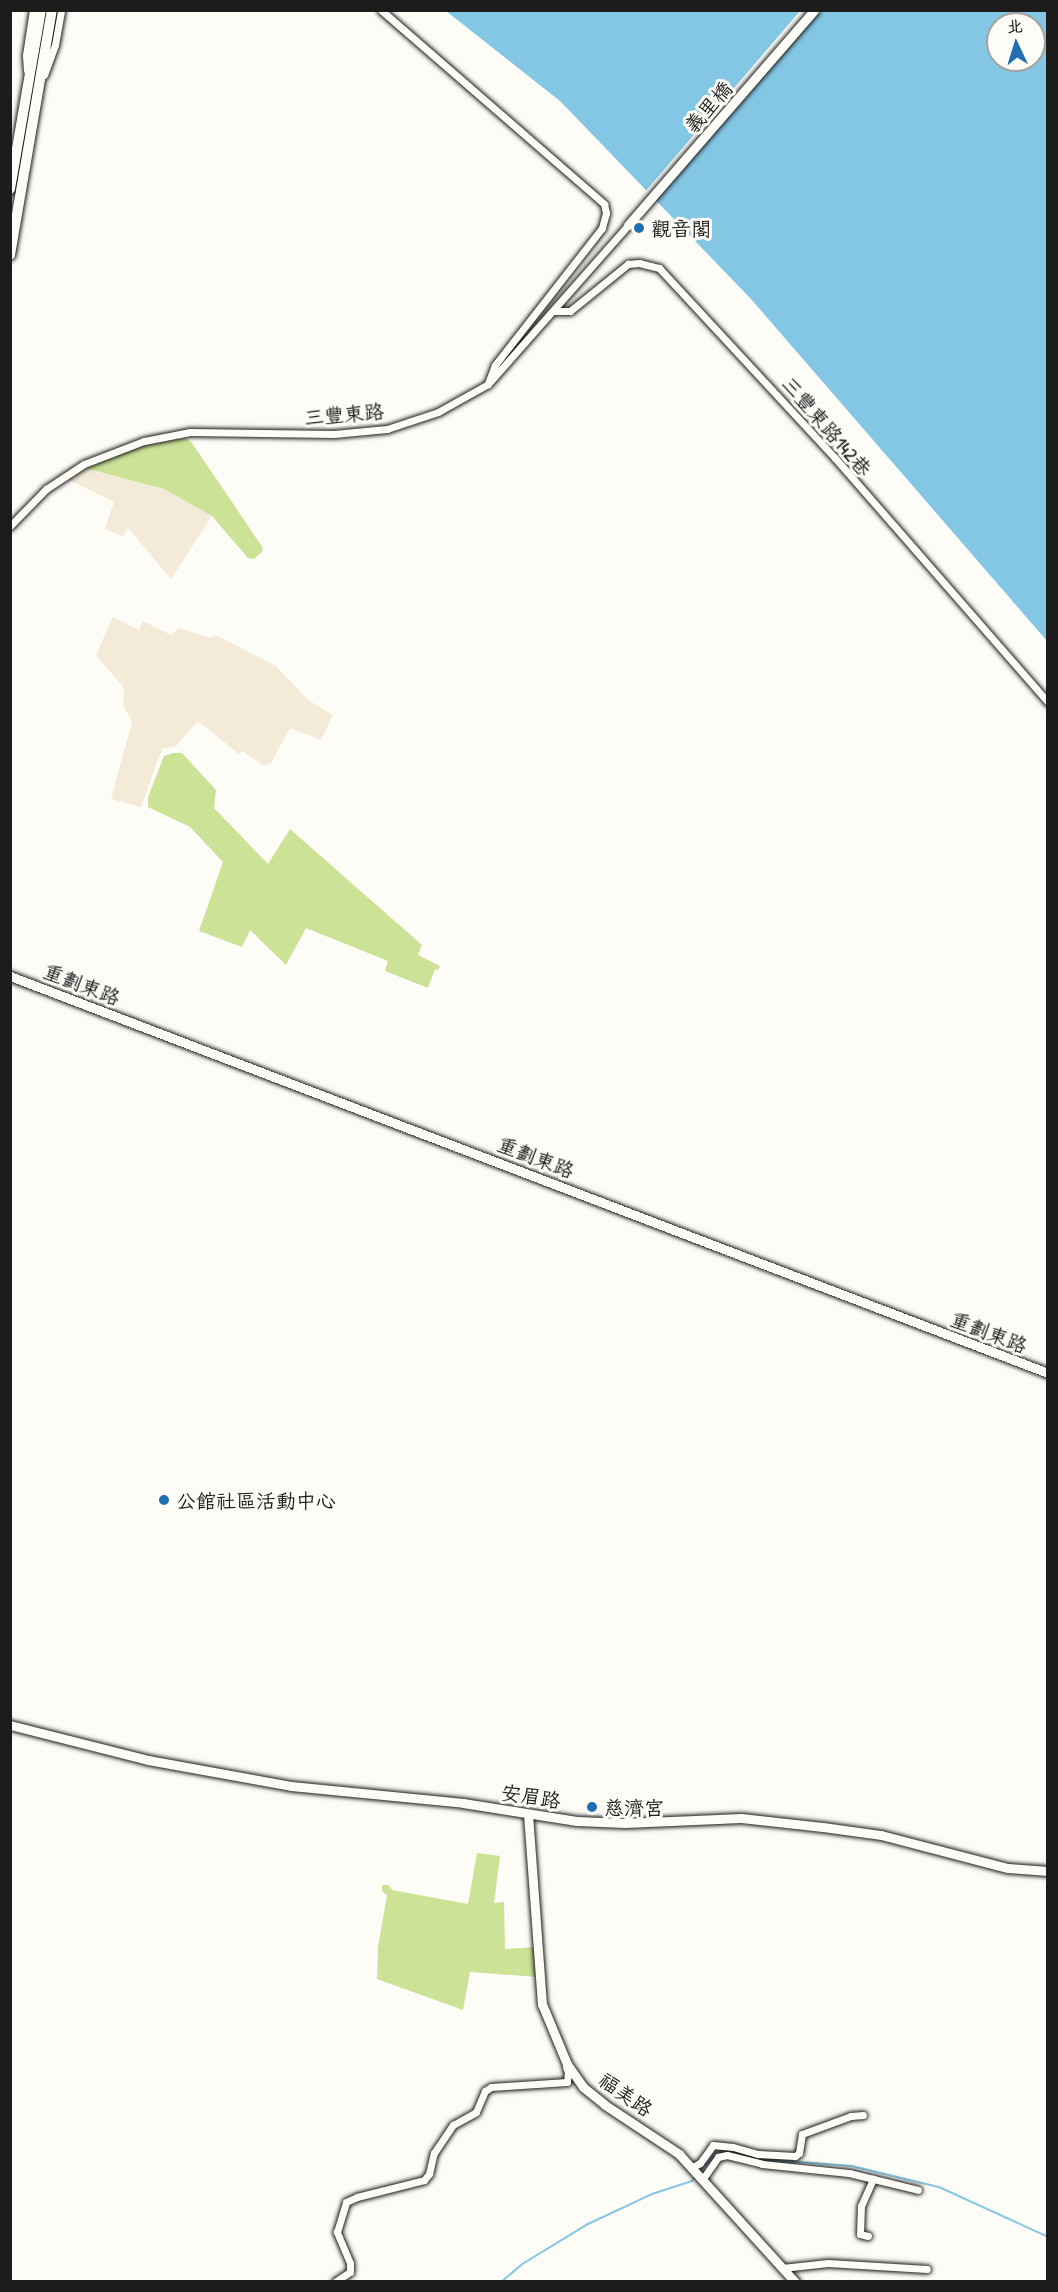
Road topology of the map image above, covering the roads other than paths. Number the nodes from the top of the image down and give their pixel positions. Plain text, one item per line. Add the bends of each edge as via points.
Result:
1 (33, 10) edge
2 (41, 10) edge
3 (52, 10) edge
4 (61, 10) edge
5 (381, 10) edge
6 (814, 10) edge
7 (34, 83) junction
8 (10, 189) edge
9 (628, 225) joint
10 (10, 255) edge
11 (554, 311) junction
12 (488, 384) junction
13 (10, 526) edge
14 (1047, 702) edge
15 (10, 976) edge
16 (1047, 1373) edge
17 (10, 1725) edge
18 (528, 1814) junction
19 (1047, 1871) edge
20 (565, 2061) junction
21 (863, 2115) dead end
22 (691, 2168) junction
23 (873, 2179) junction
24 (702, 2180) junction
25 (918, 2190) dead end
26 (868, 2236) dead end
27 (782, 2268) junction
28 (927, 2269) dead end
29 (336, 2282) edge
30 (795, 2282) edge

1 - 7 street via 26,55
2 - 7 main road
3 - 7 main road
4 - 7 street via 51,63
5 - 12 street via 604,204 602,228 495,365
6 - 9 street, 義里橋
7 - 8 main road
7 - 10 main road
9 - 11 street, 三豐東路
11 - 12 street, 三豐東路
11 - 14 street, 三豐東路142巷 via 570,311 628,264 659,268 828,450
12 - 13 street, 三豐東路 via 438,412 387,429 334,434 190,432 144,441 84,464 46,489
15 - 16 street, 重劃東路
17 - 18 street, 安眉路 via 239,1778
18 - 19 street, 安眉路 via 625,1823 741,1818 811,1825 881,1835 1008,1868
18 - 20 street, 福美路 via 542,2004
20 - 22 street, 福美路 via 583,2087 664,2142
20 - 29 street via 567,2082 491,2087 485,2091 476,2112 453,2125 434,2153 424,2180 346,2202 337,2232 350,2272
21 - 22 street via 802,2134 795,2156 713,2145 700,2163
22 - 24 street, 福美路
23 - 24 street via 762,2164 727,2155 718,2157
23 - 25 street
23 - 26 street via 861,2206 860,2234
24 - 27 street, 福美路
27 - 28 street via 828,2263
27 - 30 street, 福美路

